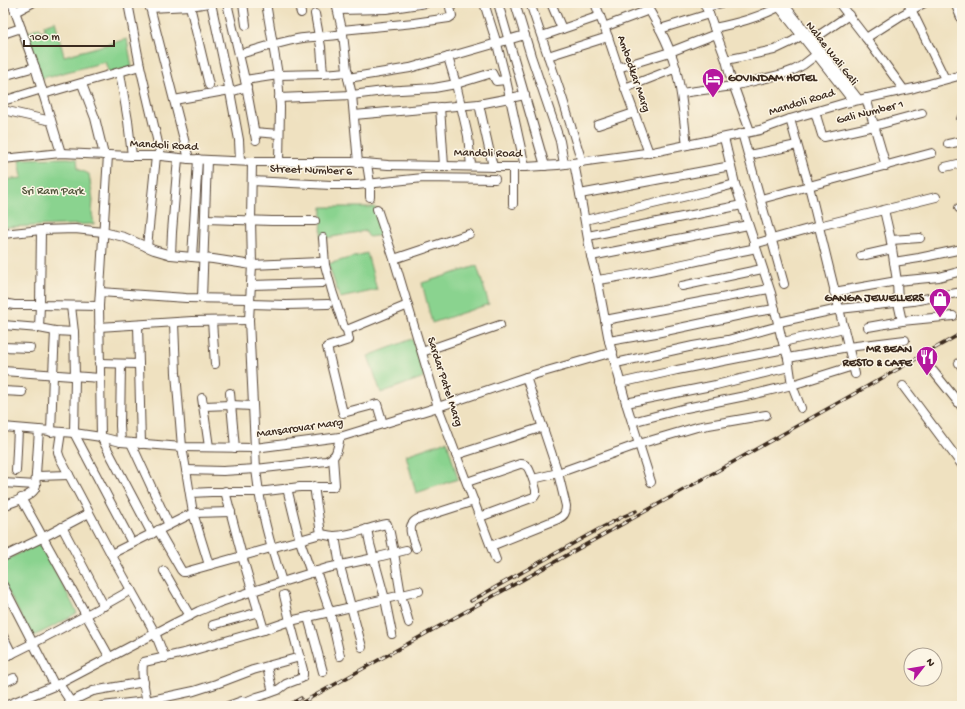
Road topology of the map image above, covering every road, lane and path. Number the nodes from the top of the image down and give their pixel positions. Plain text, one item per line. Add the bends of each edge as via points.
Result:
1 (12, 3) edge
2 (32, 3) edge
3 (128, 3) edge
4 (210, 3) edge
5 (227, 3) edge
6 (243, 3) edge
7 (266, 3) edge
8 (298, 3) edge
9 (426, 3) edge
10 (448, 3) edge
11 (484, 3) edge
12 (498, 3) edge
13 (515, 3) edge
14 (530, 3) edge
15 (551, 3) edge
16 (595, 3) edge
17 (722, 3) edge
18 (839, 3) edge
19 (924, 3) edge
20 (955, 3) edge
21 (780, 4) edge
22 (151, 5) edge
23 (190, 6) junction
24 (910, 6) edge
25 (337, 7) edge
26 (647, 7) edge
27 (706, 8) edge
28 (15, 12) junction
29 (301, 13) dead end
30 (315, 14) dead end
31 (849, 15) junction
32 (600, 16) junction
33 (962, 20) edge
34 (246, 25) dead end
35 (604, 27) junction
36 (21, 28) junction
37 (562, 29) junction
38 (660, 29) junction
39 (715, 31) junction
40 (343, 32) junction
41 (3, 34) edge
42 (804, 34) junction
43 (525, 36) junction
44 (542, 36) junction
45 (320, 37) junction
46 (608, 37) junction
47 (866, 38) junction
48 (812, 40) junction
49 (509, 41) junction
50 (272, 44) junction
51 (497, 44) junction
52 (670, 52) junction
53 (240, 54) junction
54 (816, 55) junction
55 (548, 56) junction
56 (448, 57) junction
57 (726, 60) junction
58 (140, 66) junction
59 (35, 67) junction
60 (618, 68) junction
61 (676, 68) junction
62 (120, 72) junction
63 (323, 74) junction
64 (278, 75) junction
65 (348, 75) junction
66 (962, 75) edge
67 (3, 76) edge
68 (506, 80) junction
69 (945, 80) junction
70 (82, 84) junction
71 (246, 84) junction
72 (456, 84) junction
73 (209, 85) dead end
74 (734, 86) junction
75 (624, 88) junction
76 (904, 90) junction
77 (230, 91) junction
78 (42, 92) junction
79 (681, 93) junction
80 (352, 95) junction
81 (525, 95) junction
82 (280, 98) junction
83 (510, 98) junction
84 (859, 99) junction
85 (174, 100) junction
86 (3, 101) edge
87 (479, 104) junction
88 (461, 106) junction
89 (440, 108) junction
90 (4, 111) edge
91 (815, 112) junction
92 (634, 113) junction
93 (922, 113) dead end
94 (354, 115) junction
95 (790, 119) junction
96 (51, 121) junction
97 (598, 125) dead end
98 (874, 126) junction
99 (254, 132) junction
100 (746, 132) junction
101 (279, 134) junction
102 (724, 138) junction
103 (256, 140) dead end
104 (962, 141) edge
105 (948, 144) dead end
106 (687, 145) junction
107 (797, 145) junction
108 (649, 153) junction
109 (932, 153) dead end
110 (61, 154) junction
111 (106, 155) junction
112 (749, 155) junction
113 (132, 156) junction
114 (159, 156) junction
115 (178, 158) junction
116 (3, 159) edge
117 (194, 159) junction
118 (207, 160) junction
119 (240, 162) junction
120 (252, 162) junction
121 (279, 162) junction
122 (362, 163) junction
123 (578, 163) junction
124 (962, 163) edge
125 (564, 164) junction
126 (444, 166) junction
127 (471, 166) junction
128 (545, 166) junction
129 (731, 166) junction
130 (886, 166) junction
131 (492, 167) junction
132 (513, 167) junction
133 (525, 167) junction
134 (945, 167) dead end
135 (495, 179) dead end
136 (252, 181) junction
137 (370, 183) junction
138 (735, 184) junction
139 (809, 186) junction
140 (580, 194) junction
141 (370, 197) dead end
142 (936, 197) dead end
143 (761, 200) junction
144 (513, 204) dead end
145 (742, 205) junction
146 (377, 209) dead end
147 (884, 210) junction
148 (205, 219) junction
149 (251, 220) junction
150 (585, 220) junction
151 (315, 221) dead end
152 (748, 225) junction
153 (819, 226) junction
154 (41, 230) junction
155 (103, 232) junction
156 (3, 234) edge
157 (469, 234) dead end
158 (588, 236) junction
159 (323, 238) dead end
160 (920, 238) dead end
161 (772, 239) junction
162 (891, 240) junction
163 (755, 246) junction
164 (147, 247) junction
165 (892, 249) junction
166 (962, 249) edge
167 (171, 255) junction
168 (591, 256) junction
169 (861, 256) dead end
170 (192, 257) junction
171 (204, 258) junction
172 (394, 259) junction
173 (320, 262) dead end
174 (894, 262) junction
175 (252, 265) junction
176 (762, 268) junction
177 (962, 271) edge
178 (597, 280) junction
179 (897, 281) junction
180 (322, 283) dead end
181 (784, 284) dead end
182 (251, 285) junction
183 (682, 286) dead end
184 (769, 289) junction
185 (100, 292) junction
186 (834, 292) junction
187 (962, 292) edge
188 (202, 298) junction
189 (250, 302) junction
190 (3, 303) edge
191 (898, 303) junction
192 (328, 304) dead end
193 (408, 305) junction
194 (40, 306) junction
195 (71, 306) junction
196 (99, 306) junction
197 (775, 309) junction
198 (839, 309) junction
199 (953, 316) dead end
200 (249, 320) junction
201 (605, 320) junction
202 (212, 321) junction
203 (902, 321) junction
204 (174, 323) junction
205 (779, 324) junction
206 (138, 325) junction
207 (500, 325) dead end
208 (3, 326) edge
209 (868, 326) dead end
210 (99, 327) junction
211 (39, 328) junction
212 (844, 328) junction
213 (347, 330) junction
214 (55, 331) junction
215 (74, 332) junction
216 (905, 340) dead end
217 (610, 341) junction
218 (784, 346) junction
219 (3, 347) edge
220 (848, 347) junction
221 (30, 348) dead end
222 (422, 352) junction
223 (613, 352) junction
224 (788, 358) junction
225 (99, 363) junction
226 (616, 363) junction
227 (121, 364) junction
228 (139, 364) junction
229 (214, 364) dead end
230 (853, 366) junction
231 (790, 367) junction
232 (3, 371) edge
233 (933, 371) dead end
234 (855, 374) dead end
235 (53, 375) junction
236 (75, 377) junction
237 (526, 377) junction
238 (100, 378) junction
239 (620, 383) junction
240 (792, 385) junction
241 (903, 386) dead end
242 (3, 391) edge
243 (22, 392) dead end
244 (230, 393) dead end
245 (626, 403) junction
246 (231, 405) junction
247 (252, 406) junction
248 (438, 407) junction
249 (962, 407) edge
250 (800, 408) dead end
251 (766, 415) dead end
252 (632, 422) junction
253 (383, 424) junction
254 (3, 427) edge
255 (543, 427) junction
256 (18, 429) junction
257 (39, 430) junction
258 (51, 432) junction
259 (61, 432) junction
260 (74, 433) junction
261 (100, 437) junction
262 (340, 437) junction
263 (121, 442) junction
264 (131, 443) junction
265 (141, 444) junction
266 (639, 444) junction
267 (182, 447) junction
268 (209, 448) junction
269 (235, 448) junction
270 (255, 448) junction
271 (456, 455) junction
272 (333, 457) junction
273 (962, 465) edge
274 (256, 469) junction
275 (186, 470) junction
276 (16, 471) dead end
277 (558, 472) junction
278 (69, 475) junction
279 (37, 476) junction
280 (533, 479) junction
281 (467, 482) junction
282 (651, 482) dead end
283 (3, 483) edge
284 (36, 485) junction
285 (314, 486) junction
286 (287, 488) junction
287 (226, 492) junction
288 (258, 492) junction
289 (190, 493) junction
290 (21, 498) junction
291 (474, 500) junction
292 (3, 506) edge
293 (231, 512) junction
294 (89, 513) junction
295 (193, 513) junction
296 (480, 517) junction
297 (169, 525) junction
298 (62, 527) junction
299 (367, 529) junction
300 (155, 532) junction
301 (322, 534) junction
302 (335, 536) junction
303 (42, 538) junction
304 (300, 541) junction
305 (132, 543) junction
306 (491, 546) junction
307 (416, 548) dead end
308 (272, 549) junction
309 (406, 550) dead end
310 (394, 553) junction
311 (111, 554) junction
312 (3, 556) edge
313 (242, 556) junction
314 (374, 558) junction
315 (496, 560) dead end
316 (209, 565) junction
317 (340, 566) junction
318 (164, 571) dead end
319 (314, 572) junction
320 (282, 582) junction
321 (3, 585) edge
322 (131, 590) junction
323 (253, 591) junction
324 (419, 591) dead end
325 (284, 595) dead end
326 (401, 595) junction
327 (385, 599) junction
328 (104, 606) junction
329 (351, 607) junction
330 (259, 612) junction
331 (330, 612) junction
332 (86, 616) junction
333 (190, 616) junction
334 (308, 617) junction
335 (290, 621) junction
336 (409, 623) dead end
337 (213, 626) dead end
338 (264, 630) junction
339 (155, 634) junction
340 (392, 634) dead end
341 (3, 636) edge
342 (34, 644) junction
343 (362, 647) dead end
344 (12, 654) junction
345 (340, 656) dead end
346 (300, 657) junction
347 (3, 658) edge
348 (110, 658) junction
349 (165, 658) junction
350 (268, 667) junction
351 (323, 672) dead end
352 (14, 678) dead end
353 (144, 682) junction
354 (3, 684) edge
355 (57, 685) junction
356 (272, 688) dead end
357 (148, 703) edge
358 (72, 704) edge
359 (5, 706) edge
360 (102, 706) edge
361 (228, 706) edge

1 - 28 street
2 - 28 street
3 - 58 street
4 - 23 street
4 - 77 street
5 - 53 street
6 - 34 street
7 - 50 street
8 - 29 street
9 - 25 street via 386,9
10 - 40 street via 452,14 449,18
11 - 51 street
12 - 49 street
13 - 43 street
14 - 44 street
15 - 37 street
16 - 32 street, Ambedkar Marg
17 - 27 street
18 - 31 street
19 - 24 street
20 - 33 street
21 - 39 street via 756,18
21 - 42 street, Nalae Wali Gali
22 - 23 street
22 - 85 street
23 - 73 street
24 - 47 street
24 - 69 street
25 - 40 street
26 - 35 street
26 - 38 street
27 - 38 street
27 - 39 street
28 - 36 street
30 - 45 street
31 - 47 street
31 - 48 street
32 - 35 street, Ambedkar Marg
32 - 37 street
35 - 46 street, Ambedkar Marg
36 - 41 street
36 - 59 street
37 - 44 street
38 - 52 street
39 - 52 street
39 - 57 street
40 - 45 street
40 - 65 street
42 - 48 street
42 - 54 street, Nalae Wali Gali
42 - 57 street via 774,50
43 - 49 street
43 - 125 street via 560,141
44 - 55 street
45 - 50 street
45 - 63 street
46 - 55 street
46 - 60 street, Ambedkar Marg
47 - 76 street
48 - 84 street
49 - 51 street
49 - 81 street
50 - 53 street
50 - 64 street
51 - 56 street
51 - 68 street
52 - 60 street
52 - 61 street
53 - 71 street
54 - 74 street via 794,70
54 - 84 street, Nalae Wali Gali
55 - 123 street via 576,139
56 - 65 street via 410,68
56 - 72 street
57 - 74 street
58 - 62 street
58 - 114 street
59 - 67 street
59 - 78 street
60 - 75 street, Ambedkar Marg
61 - 75 street
61 - 79 street
62 - 70 street
62 - 113 street
63 - 64 street
63 - 65 street
64 - 71 street
64 - 82 street
65 - 80 street
66 - 69 street, Mandoli Road
68 - 72 street via 496,81 492,73
68 - 83 street
69 - 76 street, Mandoli Road
70 - 78 street
70 - 111 street
71 - 77 street
71 - 99 street
72 - 80 street
72 - 88 street
74 - 79 street
74 - 100 street
75 - 92 street, Ambedkar Marg
76 - 84 street, Mandoli Road
77 - 85 street
77 - 119 street via 239,140
78 - 86 street
78 - 96 street
79 - 106 street
80 - 82 street
80 - 94 street
81 - 83 street
81 - 128 street
82 - 101 street
83 - 87 street
83 - 133 street
84 - 91 street, Mandoli Road
84 - 98 street
85 - 117 street
87 - 88 street
87 - 131 street
88 - 89 street
88 - 127 street
89 - 94 street
89 - 126 street
90 - 96 street
91 - 95 street, Mandoli Road
91 - 98 street, Gali Number 1 via 824,137
92 - 97 street
92 - 108 street, Ambedkar Marg
93 - 98 street, Gali Number 1
94 - 122 street
95 - 100 street, Mandoli Road via 760,130
95 - 107 street
96 - 110 street
98 - 130 street
99 - 101 street
99 - 103 street
100 - 102 street, Mandoli Road
100 - 112 street
101 - 121 street
102 - 106 street, Mandoli Road
102 - 129 street
104 - 105 street
106 - 108 street, Mandoli Road
107 - 112 street
107 - 139 street
108 - 123 street, Mandoli Road
109 - 130 street
110 - 111 street, Mandoli Road
110 - 116 street, Mandoli Road
111 - 113 street, Mandoli Road
111 - 155 street
112 - 143 street
113 - 114 street, Mandoli Road
114 - 115 street, Mandoli Road
114 - 164 street
115 - 117 street, Mandoli Road
115 - 167 street
117 - 118 street, Mandoli Road
117 - 170 street
118 - 119 street, Mandoli Road
118 - 148 street
119 - 120 street, Mandoli Road
120 - 121 street, Mandoli Road
120 - 136 street
121 - 122 street, Mandoli Road
122 - 126 street, Mandoli Road
122 - 137 street
123 - 125 street, Mandoli Road
123 - 140 street
124 - 134 street
125 - 128 street, Mandoli Road
126 - 127 street, Mandoli Road
127 - 131 street, Mandoli Road
128 - 133 street, Mandoli Road
129 - 138 street
129 - 140 street
130 - 139 street
131 - 132 street, Mandoli Road
132 - 133 street, Mandoli Road
132 - 144 street
135 - 137 street, Street Number 6 via 423,178
136 - 137 street, Street Number 6 via 331,185
136 - 149 street
137 - 141 street
138 - 145 street
138 - 150 street
139 - 143 street
139 - 153 street
140 - 150 street
142 - 147 street
143 - 161 street
145 - 152 street
145 - 158 street
146 - 172 street, Sardar Patel Marg
147 - 153 street
147 - 162 street
148 - 149 street
148 - 171 street
149 - 151 street
149 - 175 street
150 - 158 street
152 - 163 street
152 - 168 street
153 - 161 street
153 - 186 street
154 - 155 street
154 - 156 street
154 - 194 street
155 - 164 street via 124,237
155 - 185 street
157 - 172 street
158 - 168 street
159 - 213 street via 325,265
160 - 162 street
161 - 163 street
161 - 181 street
162 - 165 street
163 - 176 street
163 - 178 street via 656,270
164 - 167 street
165 - 169 street
165 - 174 street
166 - 174 street
167 - 170 street
168 - 178 street
170 - 171 street
171 - 175 street
171 - 188 street
172 - 193 street, Sardar Patel Marg
173 - 175 street
174 - 179 street
175 - 182 street
176 - 183 street
176 - 184 street
177 - 179 street via 939,277
178 - 201 street
179 - 186 street
179 - 191 street
180 - 182 street
182 - 189 street
184 - 197 street
184 - 201 street
185 - 188 street
185 - 196 street
186 - 198 street
187 - 191 street
188 - 189 street
189 - 192 street via 286,305
189 - 200 street
190 - 194 street
191 - 198 street
191 - 203 street
193 - 213 street
193 - 222 street, Sardar Patel Marg
194 - 195 street
194 - 211 street
195 - 196 street
195 - 215 street
196 - 210 street
197 - 205 street
197 - 217 street
198 - 205 street
198 - 212 street
199 - 203 street
200 - 202 street
200 - 247 street
201 - 217 street
202 - 204 street
202 - 229 street
203 - 209 street
204 - 206 street
204 - 267 street
205 - 218 street
205 - 226 street via 728,340
206 - 210 street
206 - 228 street
207 - 222 street
208 - 211 street
210 - 225 street
211 - 214 street
212 - 218 street
212 - 220 street
213 - 253 street via 349,340 327,346 343,414 377,404
214 - 215 street
214 - 235 street
215 - 236 street
216 - 220 street
217 - 223 street
218 - 224 street
218 - 239 street
219 - 221 street
220 - 224 street
220 - 230 street
222 - 248 street, Sardar Patel Marg
223 - 226 street
223 - 237 street, Mansarovar Marg
224 - 231 street
225 - 227 street
225 - 238 street
226 - 239 street
227 - 228 street
227 - 263 street
228 - 265 street
230 - 234 street
230 - 240 street
231 - 240 street
231 - 245 street
232 - 235 street
233 - 249 street
235 - 236 street
235 - 258 street
236 - 238 street
236 - 260 street
237 - 248 street, Mansarovar Marg
237 - 255 street
238 - 261 street
239 - 245 street
240 - 250 street
240 - 252 street
241 - 273 street
242 - 243 street
244 - 246 street
245 - 252 street
246 - 247 street
246 - 268 street via 203,402
246 - 269 street
247 - 270 street
248 - 253 street, Mansarovar Marg
248 - 271 street, Sardar Patel Marg
251 - 266 street via 697,427
252 - 266 street
253 - 262 street, Mansarovar Marg
254 - 256 street, Mansarovar Marg
255 - 271 street
255 - 277 street
256 - 257 street, Mansarovar Marg
256 - 276 street
257 - 258 street, Mansarovar Marg
257 - 279 street
258 - 259 street, Mansarovar Marg
259 - 260 street, Mansarovar Marg
259 - 278 street via 58,452
260 - 261 street, Mansarovar Marg
260 - 305 street
261 - 263 street, Mansarovar Marg
261 - 300 street
262 - 270 street, Mansarovar Marg
262 - 272 street
263 - 264 street, Mansarovar Marg
264 - 265 street, Mansarovar Marg
264 - 297 street
265 - 267 street, Mansarovar Marg
266 - 277 street
266 - 282 street
267 - 268 street, Mansarovar Marg
267 - 275 street
268 - 269 street, Mansarovar Marg
269 - 270 street, Mansarovar Marg
270 - 274 street
271 - 281 street, Sardar Patel Marg
272 - 274 street via 326,461
272 - 285 street via 335,486
274 - 275 street
274 - 288 street
275 - 289 street
277 - 280 street
277 - 306 street via 566,506 563,516
278 - 279 street
278 - 294 street
279 - 284 street
280 - 281 street via 523,464
280 - 296 street via 536,490 534,497
281 - 291 street, Sardar Patel Marg
283 - 284 street
284 - 290 street via 34,491
285 - 286 street
285 - 301 street
286 - 288 street
286 - 304 street
287 - 288 street
287 - 289 street
287 - 293 street
288 - 308 street
289 - 295 street
290 - 292 street
290 - 303 street
291 - 296 street, Sardar Patel Marg
291 - 307 street via 412,523 410,527
293 - 295 street
293 - 313 street
294 - 298 street
294 - 311 street
295 - 297 street
295 - 316 street
296 - 306 street, Sardar Patel Marg
297 - 300 street
298 - 303 street
298 - 328 street
299 - 302 street
299 - 310 street via 388,524
299 - 314 street
300 - 305 street
300 - 316 street via 182,572
301 - 302 street
301 - 304 street
302 - 317 street
303 - 312 street
303 - 332 street
304 - 308 street
304 - 319 street
305 - 311 street
306 - 315 street, Sardar Patel Marg
308 - 313 street
308 - 320 street
309 - 310 street
310 - 314 street
310 - 326 street
311 - 322 street
313 - 316 street
313 - 323 street
314 - 317 street
314 - 327 street
317 - 319 street
317 - 329 street
318 - 333 street
319 - 320 street
319 - 331 street
320 - 323 street
321 - 342 street
322 - 328 street
322 - 339 street
323 - 330 street
323 - 333 street
324 - 326 street
325 - 335 street
326 - 327 street
326 - 336 street
327 - 329 street
327 - 340 street
328 - 332 street
329 - 331 street
329 - 343 street
330 - 337 street
330 - 338 street
331 - 334 street
331 - 345 street
332 - 342 street
332 - 348 street
333 - 339 street
334 - 335 street
334 - 351 street
335 - 338 street
335 - 346 street
338 - 349 street
339 - 348 street
339 - 349 street
341 - 344 street
342 - 344 street
342 - 355 street
344 - 347 street
346 - 350 street
346 - 361 street via 302,678 278,690
348 - 355 street
349 - 353 street via 143,664
350 - 356 street
350 - 357 street via 194,692
352 - 354 street
353 - 357 street
353 - 358 street via 96,690
355 - 358 street
355 - 359 street
357 - 360 street

